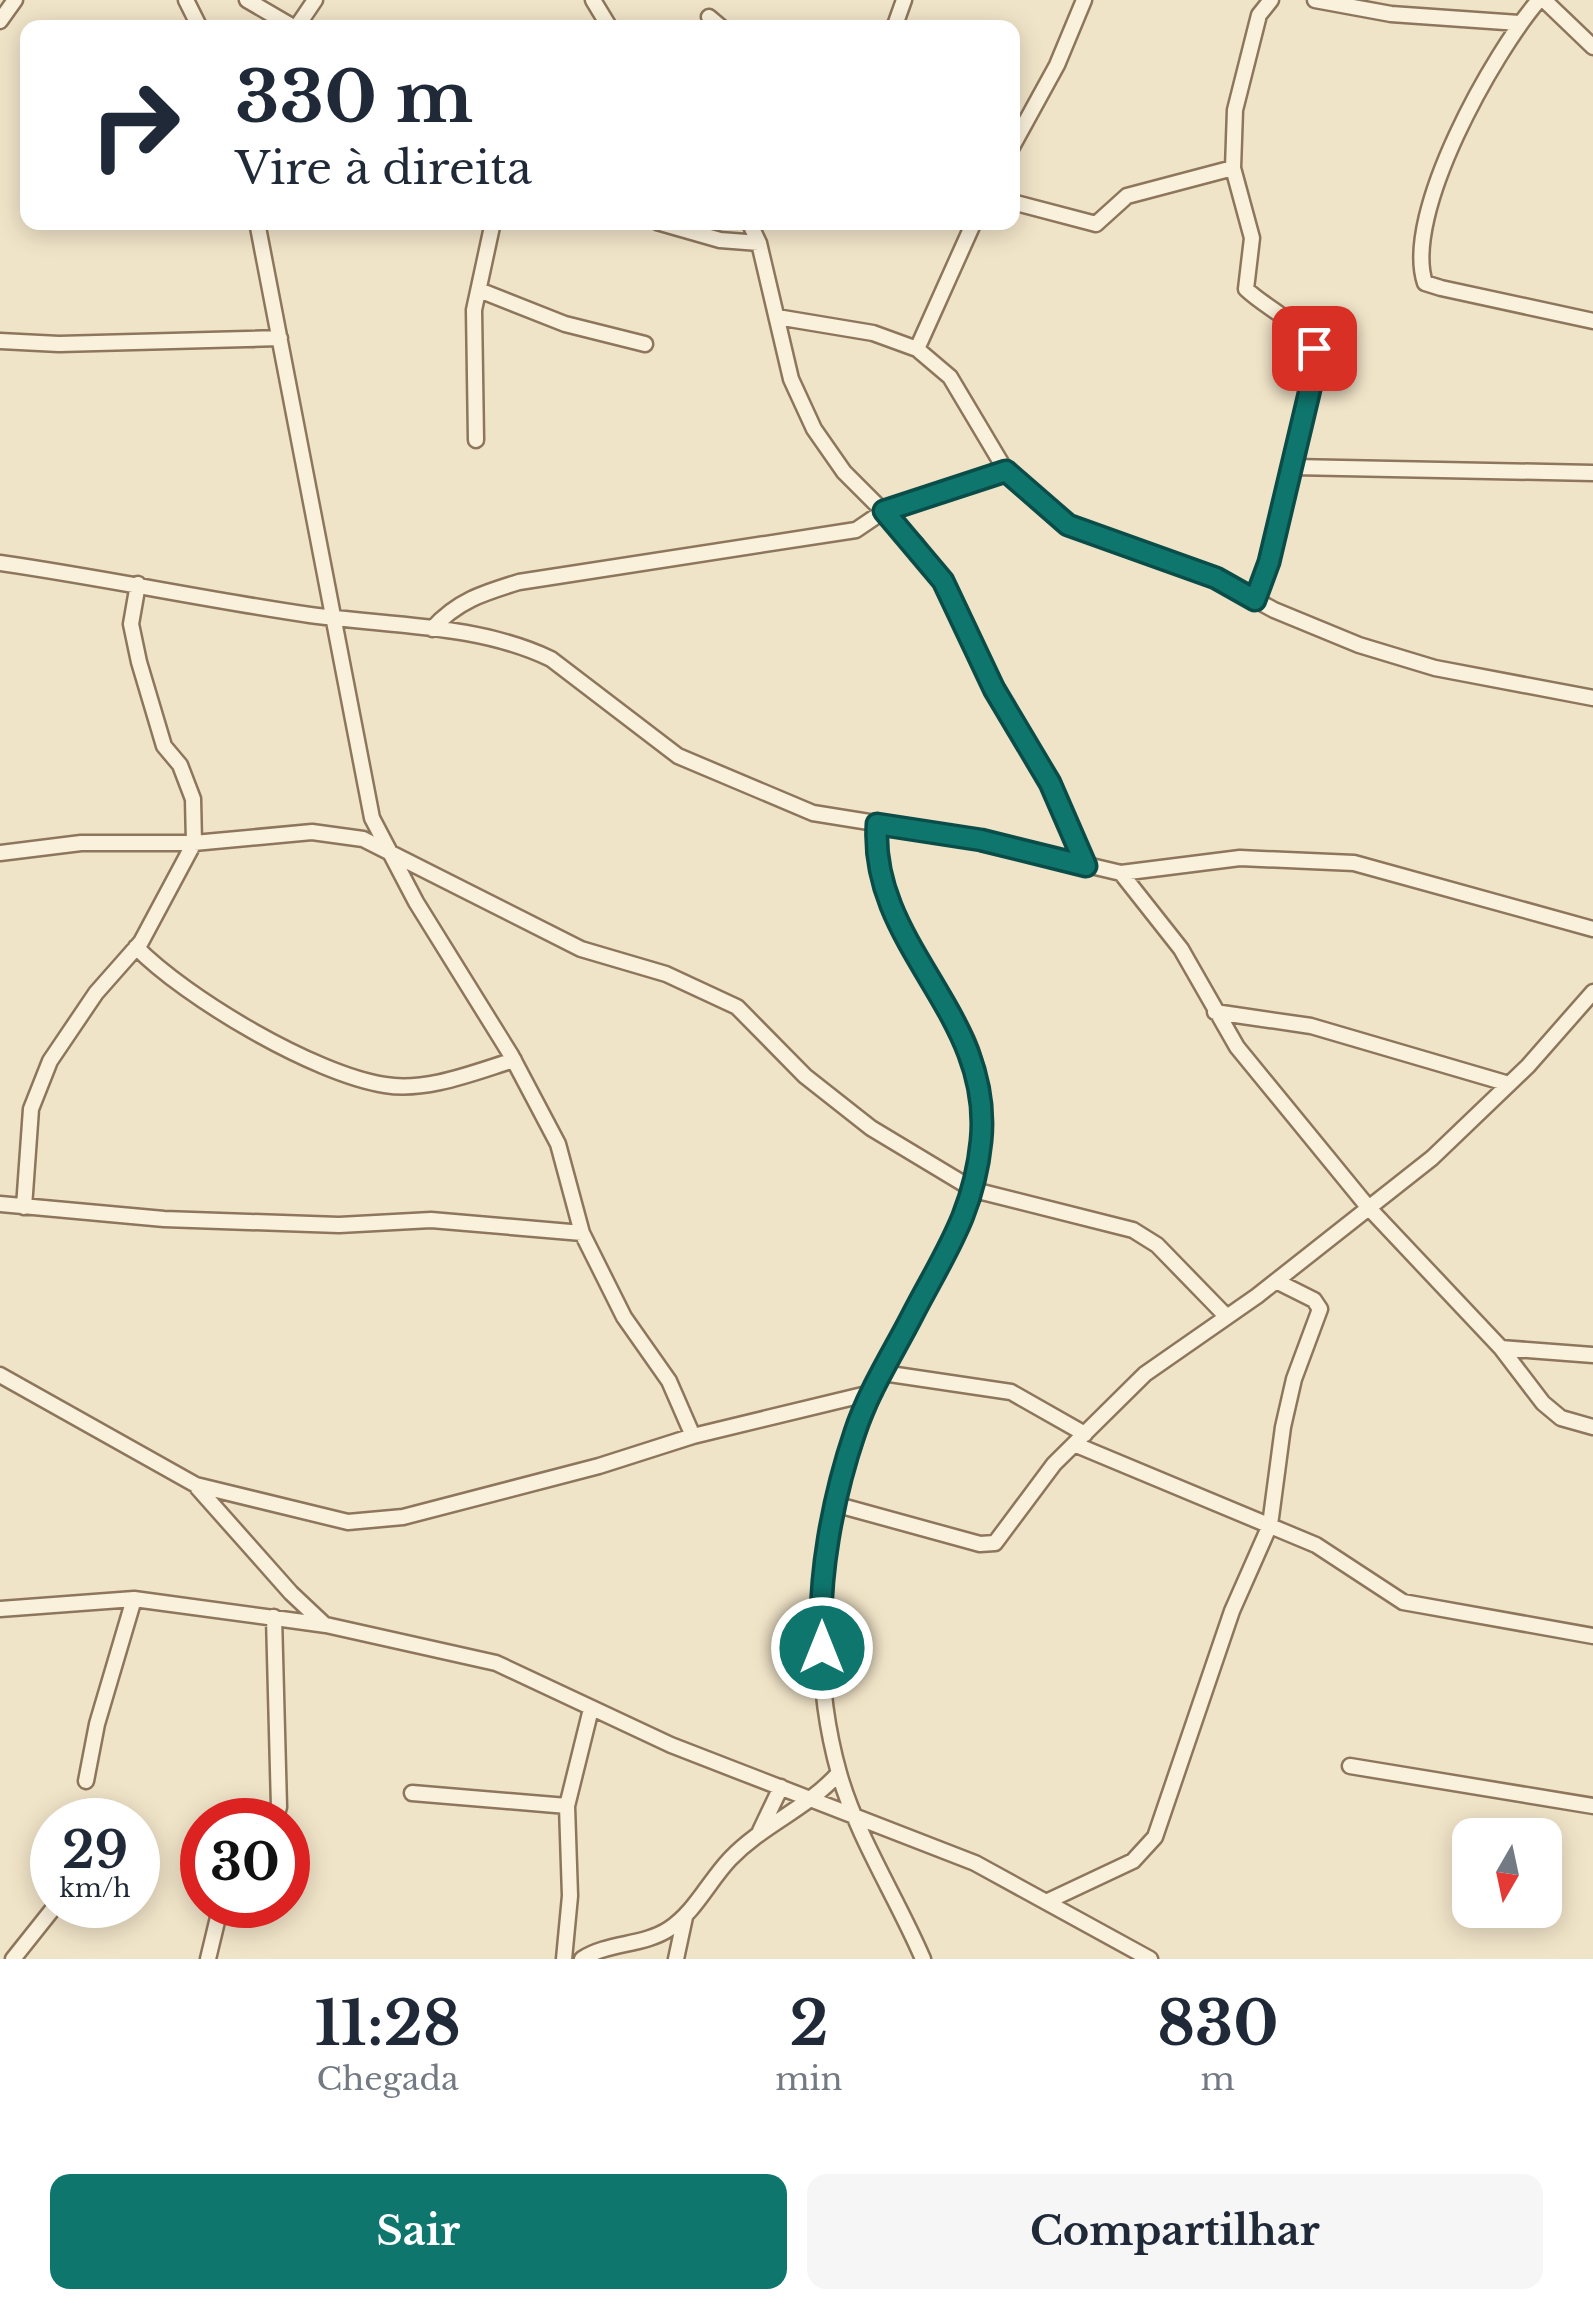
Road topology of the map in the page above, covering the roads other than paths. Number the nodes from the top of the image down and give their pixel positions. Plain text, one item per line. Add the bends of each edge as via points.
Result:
1 (16, 0) edge
2 (246, 0) edge
3 (1084, 0) edge
4 (1271, 0) edge
5 (1315, 0) edge
6 (1542, 0) edge
7 (709, 17) dead end
8 (282, 20) edge
9 (713, 20) edge
10 (0, 21) edge
11 (1520, 23) junction
12 (1593, 47) edge
13 (1020, 118) edge
14 (1232, 168) junction
15 (1020, 204) edge
16 (259, 230) edge
17 (491, 230) edge
18 (685, 230) edge
19 (753, 230) edge
20 (970, 230) edge
21 (759, 243) junction
22 (478, 290) junction
23 (776, 317) junction
24 (1593, 320) edge
25 (280, 338) junction
26 (0, 341) edge
27 (646, 344) dead end
28 (917, 348) junction
29 (476, 440) dead end
30 (1292, 467) junction
31 (1006, 471) junction
32 (1593, 472) edge
33 (884, 511) junction
34 (0, 563) edge
35 (138, 584) junction
36 (1255, 600) junction
37 (333, 618) junction
38 (432, 630) junction
39 (1593, 698) edge
40 (877, 824) junction
41 (194, 843) junction
42 (388, 850) junction
43 (0, 853) edge
44 (1086, 866) junction
45 (1121, 872) junction
46 (1593, 929) edge
47 (136, 947) junction
48 (1593, 992) edge
49 (1215, 1012) junction
50 (514, 1060) junction
51 (1508, 1084) junction
52 (974, 1190) junction
53 (0, 1204) edge
54 (24, 1207) junction
55 (1368, 1207) junction
56 (582, 1233) junction
57 (1276, 1280) junction
58 (1226, 1317) junction
59 (1500, 1348) junction
60 (1593, 1356) edge
61 (882, 1373) junction
62 (0, 1375) edge
63 (874, 1392) junction
64 (1593, 1427) edge
65 (693, 1436) junction
66 (1079, 1439) junction
67 (196, 1485) junction
68 (838, 1505) junction
69 (248, 1516) junction
70 (1270, 1525) junction
71 (291, 1593) junction
72 (134, 1599) junction
73 (0, 1609) edge
74 (280, 1618) junction
75 (326, 1625) junction
76 (1593, 1636) edge
77 (591, 1709) junction
78 (1350, 1766) dead end
79 (839, 1773) junction
80 (86, 1781) dead end
81 (781, 1787) junction
82 (412, 1793) dead end
83 (280, 1798) edge
84 (811, 1803) junction
85 (567, 1806) junction
86 (1593, 1806) edge
87 (859, 1821) junction
88 (759, 1832) junction
89 (1048, 1901) junction
90 (685, 1917) junction
91 (38, 1928) edge
92 (215, 1928) edge
93 (13, 1959) edge
94 (208, 1959) edge
95 (564, 1959) edge
96 (582, 1959) edge
97 (676, 1959) edge
98 (923, 1959) edge
99 (1150, 1959) edge

1 - 10 street
2 - 8 street
3 - 13 street
4 - 14 street via 1242,74
5 - 11 street via 1391,14
6 - 11 street
6 - 12 street
7 - 9 street
11 - 24 street via 1435,185 1422,274 1441,288
14 - 15 street via 1127,196 1096,224
14 - 30 street via 1252,238 1246,289 1314,348
16 - 25 street
17 - 22 street
18 - 21 street
19 - 21 street
20 - 28 street
21 - 23 street
22 - 27 street via 565,324
22 - 29 street
23 - 28 street
23 - 33 street via 814,429 844,472
25 - 26 street
25 - 37 street
28 - 31 street via 950,377
30 - 32 street
30 - 36 street
31 - 33 street
31 - 36 street via 1068,525 1216,578
33 - 38 street via 856,530 519,582 471,596
33 - 44 street via 943,581 994,689 1050,783
34 - 35 street
35 - 37 street
35 - 41 street via 135,643 152,714 192,799
36 - 39 street via 1435,668
37 - 38 street
37 - 42 street via 372,818
38 - 40 street via 531,649 695,764 813,813
40 - 44 street
40 - 52 street via 874,852 889,898 973,1056 982,1095
41 - 42 street via 335,832
41 - 43 street via 81,843
41 - 47 street
42 - 50 street
42 - 52 street via 580,949 702,988 737,1007 840,1107
44 - 45 street
45 - 46 street via 1240,858 1354,862
45 - 49 street via 1181,949
47 - 50 street via 162,973 218,1009 312,1060 361,1078 410,1086
47 - 54 street via 50,1061 30,1109
48 - 51 street
49 - 51 street via 1311,1026
49 - 55 street
50 - 56 street via 558,1144
51 - 55 street via 1432,1158
52 - 58 street via 1132,1230 1157,1245
52 - 61 street via 954,1241
53 - 54 street
54 - 56 street via 266,1224 431,1220
55 - 57 street
55 - 59 street
56 - 65 street via 624,1317 669,1381
57 - 58 street
57 - 70 street via 1320,1310 1286,1411
58 - 66 street via 1145,1374
59 - 60 street
59 - 64 street via 1560,1418
61 - 63 street
61 - 66 street via 1011,1392
62 - 67 street
63 - 65 street
63 - 68 street via 855,1431
65 - 69 street via 403,1518
66 - 68 street via 995,1543
66 - 70 street
67 - 69 street
67 - 69 street
68 - 79 street via 820,1617
69 - 71 street
70 - 76 street via 1316,1545 1404,1602
70 - 89 street via 1232,1611 1155,1837 1133,1861
71 - 74 street
71 - 75 street
72 - 73 street
72 - 74 street
72 - 80 street
74 - 75 street
74 - 83 street
75 - 77 street via 496,1663
77 - 81 street
77 - 85 street
78 - 86 street
79 - 84 street
79 - 87 street
81 - 84 street
81 - 88 street
82 - 85 street
84 - 87 street
84 - 88 street
85 - 95 street
87 - 89 street via 975,1862
87 - 98 street
88 - 90 street
89 - 99 street
90 - 96 street via 646,1940
90 - 97 street
91 - 93 street
92 - 94 street

